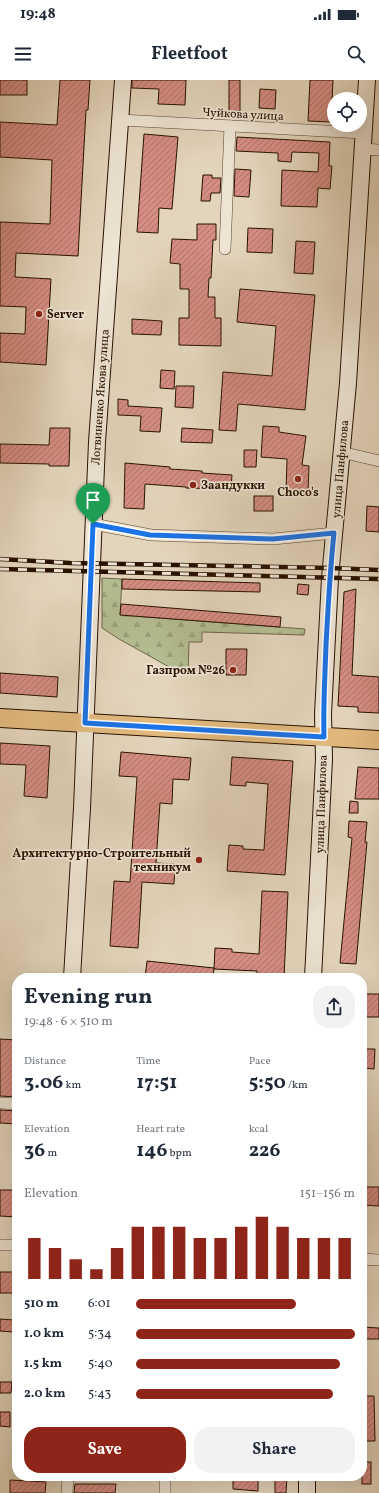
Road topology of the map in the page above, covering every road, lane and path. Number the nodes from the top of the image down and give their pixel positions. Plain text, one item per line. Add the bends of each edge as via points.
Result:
1 (123, 80) edge
2 (367, 80) edge
3 (121, 120) junction
4 (230, 126) junction
5 (363, 141) junction
6 (379, 150) edge
7 (225, 249) dead end
8 (342, 452) junction
9 (379, 461) edge
10 (93, 524) junction
11 (334, 533) junction
12 (0, 718) edge
13 (85, 723) junction
14 (324, 737) junction
15 (379, 740) edge
16 (72, 973) edge
17 (313, 973) edge
18 (0, 1103) edge
19 (12, 1104) edge
20 (0, 1245) edge
21 (12, 1245) edge
22 (367, 1259) edge
23 (379, 1260) edge
24 (68, 1481) edge
25 (165, 1481) edge
26 (307, 1481) edge
27 (67, 1493) edge
28 (164, 1493) edge
29 (307, 1493) edge

1 - 3 street, Логвиненко Якова улица
2 - 5 street, улица Панфилова
3 - 4 street, Чуйкова улица
3 - 10 street, Логвиненко Якова улица via 101,376
4 - 5 street, Чуйкова улица
4 - 7 street
5 - 6 street, Чуйкова улица
5 - 8 street, улица Панфилова
8 - 9 street
8 - 11 street, улица Панфилова
10 - 11 street via 150,535 273,539
10 - 13 street, Логвиненко Якова улица
11 - 14 street, улица Панфилова via 323,707
12 - 13 main road
13 - 14 main road
13 - 16 street, Логвиненко Якова улица
14 - 15 main road
14 - 17 street, улица Панфилова
18 - 19 street
20 - 21 street
22 - 23 street
24 - 27 street
25 - 28 street
26 - 29 street

